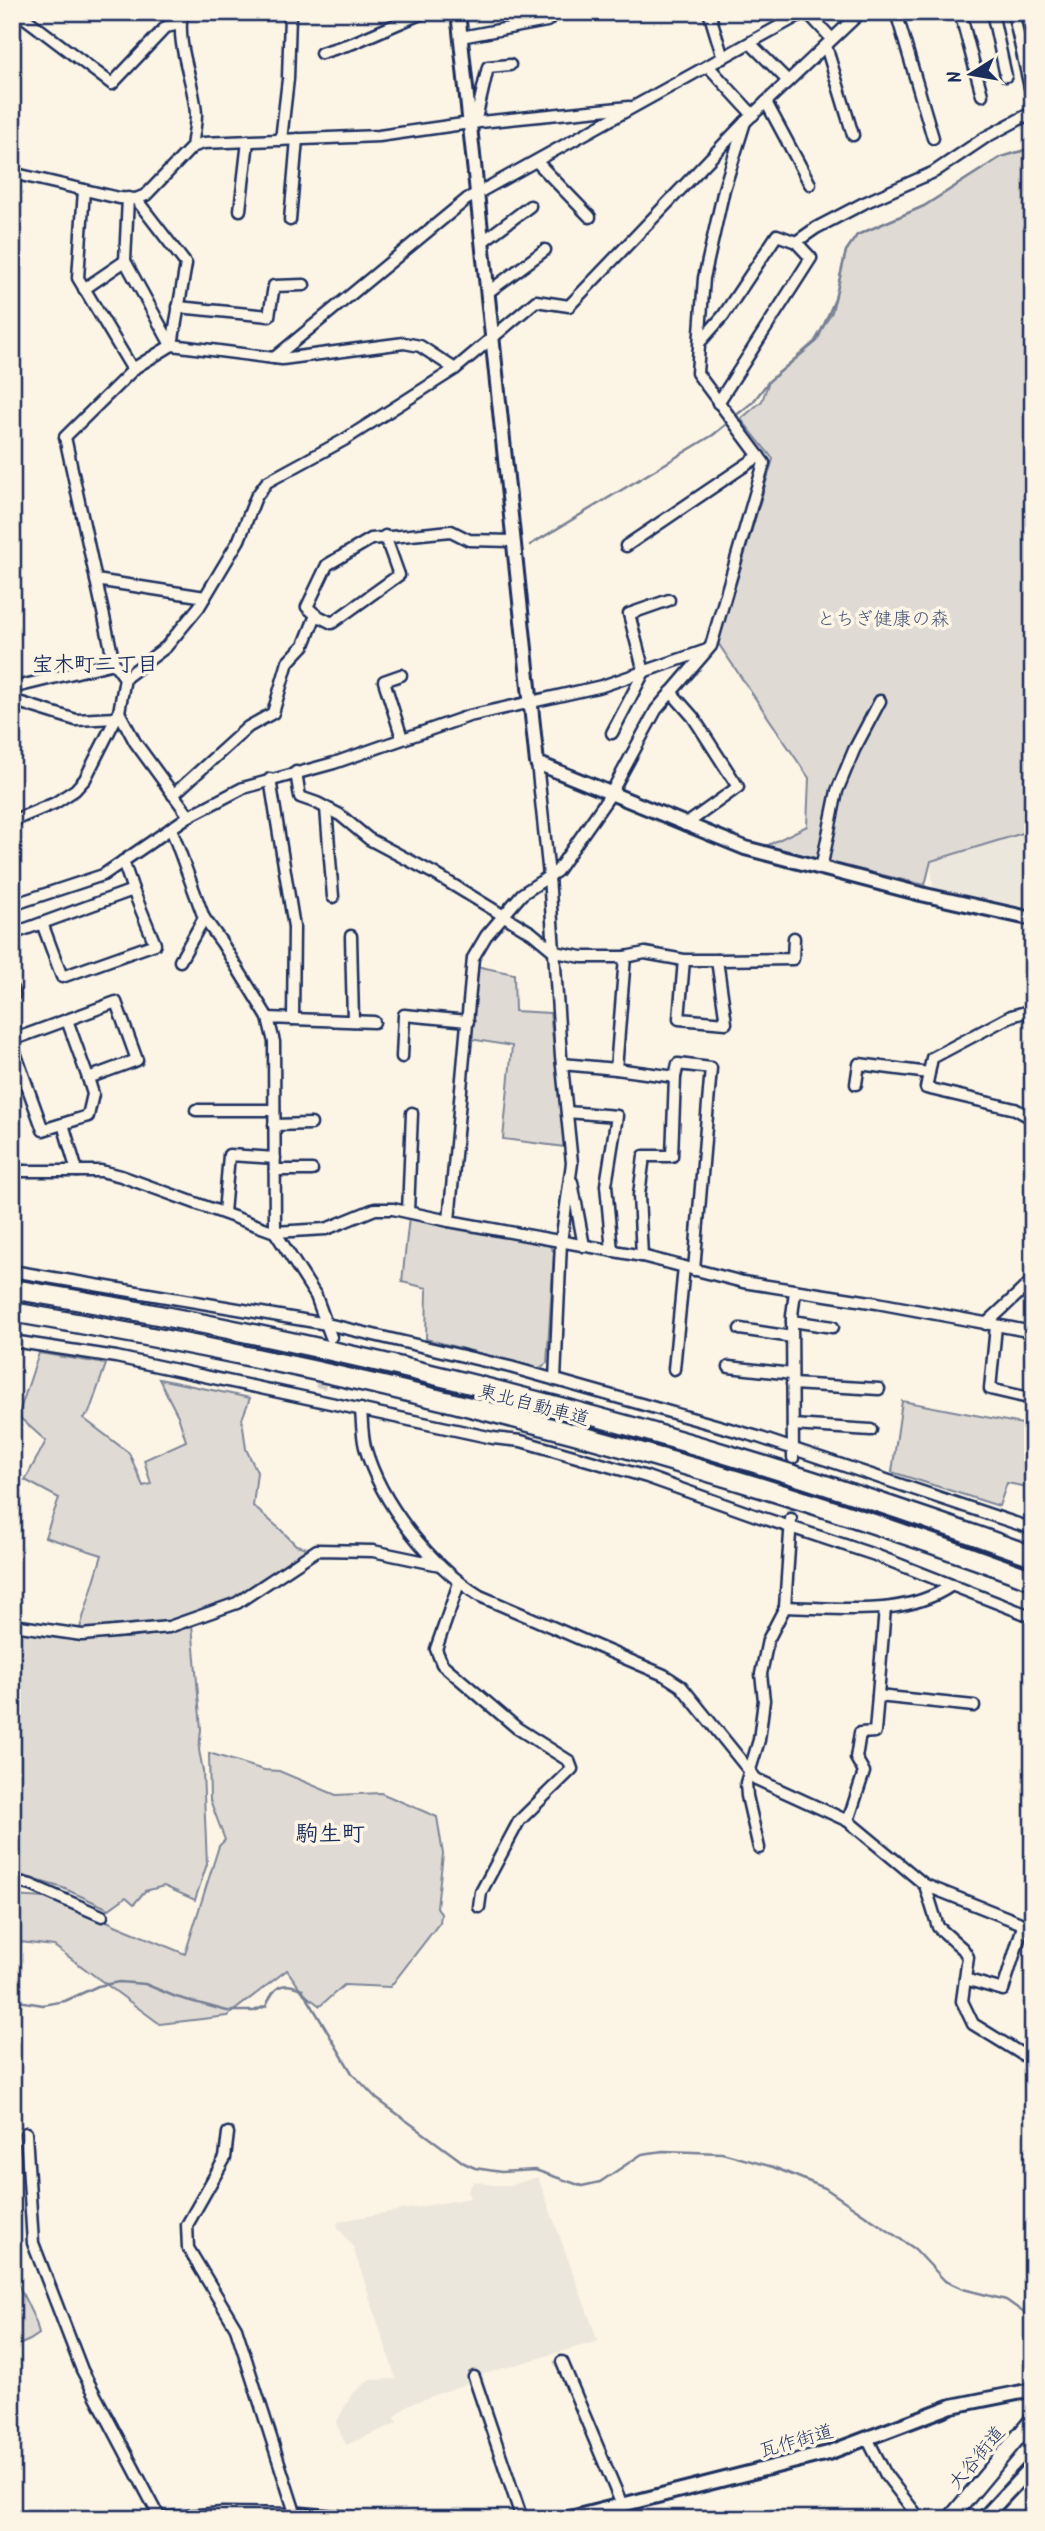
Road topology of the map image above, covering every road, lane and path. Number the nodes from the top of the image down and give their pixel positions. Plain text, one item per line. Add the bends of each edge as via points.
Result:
1 (18, 12) edge
2 (182, 12) edge
3 (425, 12) edge
4 (458, 12) edge
5 (556, 12) edge
6 (709, 12) edge
7 (806, 12) edge
8 (861, 12) edge
9 (896, 12) edge
10 (960, 12) edge
11 (992, 12) edge
12 (1013, 12) edge
13 (290, 16) dead end
14 (180, 24) junction
15 (461, 37) junction
16 (750, 43) junction
17 (829, 43) junction
18 (321, 53) dead end
19 (723, 58) junction
20 (510, 65) dead end
21 (708, 66) junction
22 (1006, 76) dead end
23 (788, 81) junction
24 (982, 95) dead end
25 (1033, 101) edge
26 (766, 102) junction
27 (633, 106) junction
28 (1033, 112) edge
29 (748, 119) junction
30 (473, 123) junction
31 (853, 135) dead end
32 (933, 138) dead end
33 (297, 139) junction
34 (281, 140) junction
35 (248, 141) junction
36 (192, 147) junction
37 (537, 162) junction
38 (12, 173) edge
39 (810, 184) dead end
40 (84, 190) junction
41 (478, 195) junction
42 (132, 198) junction
43 (530, 206) dead end
44 (240, 210) dead end
45 (590, 217) dead end
46 (290, 220) dead end
47 (482, 242) junction
48 (796, 242) junction
49 (545, 250) dead end
50 (125, 261) junction
51 (304, 285) dead end
52 (84, 289) junction
53 (486, 293) junction
54 (178, 307) junction
55 (491, 338) junction
56 (699, 342) junction
57 (172, 345) junction
58 (274, 358) junction
59 (455, 369) junction
60 (133, 370) junction
61 (719, 402) junction
62 (759, 456) junction
63 (385, 536) junction
64 (512, 541) junction
65 (626, 546) dead end
66 (96, 580) junction
67 (205, 597) junction
68 (669, 600) dead end
69 (316, 615) junction
70 (708, 650) junction
71 (114, 663) junction
72 (644, 672) junction
73 (401, 675) dead end
74 (125, 678) junction
75 (12, 688) edge
76 (671, 692) junction
77 (12, 700) edge
78 (529, 701) junction
79 (880, 701) dead end
80 (118, 715) junction
81 (612, 733) dead end
82 (402, 738) junction
83 (537, 764) junction
84 (296, 772) junction
85 (270, 779) junction
86 (173, 795) junction
87 (610, 795) junction
88 (326, 808) junction
89 (189, 816) junction
90 (12, 821) edge
91 (685, 825) junction
92 (171, 828) junction
93 (123, 861) junction
94 (821, 869) junction
95 (549, 876) junction
96 (133, 890) junction
97 (333, 897) dead end
98 (12, 905) edge
99 (502, 916) junction
100 (204, 918) junction
101 (1033, 919) edge
102 (42, 923) junction
103 (12, 934) edge
104 (351, 936) dead end
105 (794, 938) dead end
106 (555, 952) junction
107 (625, 957) junction
108 (684, 960) junction
109 (180, 961) dead end
110 (717, 961) junction
111 (12, 989) edge
112 (12, 996) edge
113 (1033, 1010) edge
114 (268, 1018) junction
115 (293, 1019) junction
116 (67, 1020) junction
117 (353, 1021) junction
118 (468, 1021) junction
119 (374, 1022) dead end
120 (12, 1023) edge
121 (14, 1041) edge
122 (402, 1057) dead end
123 (562, 1064) junction
124 (616, 1069) junction
125 (929, 1073) junction
126 (675, 1077) junction
127 (88, 1078) junction
128 (856, 1084) dead end
129 (196, 1110) dead end
130 (274, 1110) junction
131 (567, 1111) junction
132 (412, 1113) dead end
133 (1033, 1119) edge
134 (62, 1124) junction
135 (311, 1124) dead end
136 (274, 1125) junction
137 (275, 1158) junction
138 (275, 1170) junction
139 (312, 1170) dead end
140 (12, 1171) edge
141 (77, 1171) junction
142 (571, 1175) junction
143 (408, 1212) junction
144 (224, 1213) junction
145 (449, 1221) junction
146 (275, 1232) junction
147 (561, 1242) junction
148 (584, 1246) junction
149 (612, 1251) junction
150 (642, 1256) junction
151 (689, 1268) junction
152 (12, 1271) edge
153 (1033, 1280) edge
154 (12, 1289) edge
155 (795, 1290) junction
156 (12, 1312) edge
157 (792, 1321) junction
158 (327, 1324) junction
159 (991, 1325) junction
160 (833, 1326) dead end
161 (740, 1329) dead end
162 (1033, 1332) edge
163 (331, 1337) tunnel mouth
164 (792, 1337) junction
165 (12, 1341) edge
166 (729, 1367) dead end
167 (674, 1369) dead end
168 (792, 1379) junction
169 (555, 1380) junction
170 (320, 1388) tunnel mouth
171 (879, 1390) dead end
172 (317, 1399) junction
173 (1033, 1399) edge
174 (361, 1409) junction
175 (793, 1425) junction
176 (871, 1430) dead end
177 (793, 1453) junction
178 (791, 1523) junction
179 (1033, 1529) edge
180 (1033, 1556) edge
181 (441, 1565) junction
182 (1033, 1580) edge
183 (459, 1583) junction
184 (952, 1585) junction
185 (785, 1607) junction
186 (885, 1608) junction
187 (1033, 1617) edge
188 (12, 1622) edge
189 (878, 1696) junction
190 (974, 1706) dead end
191 (750, 1772) junction
192 (848, 1821) junction
193 (759, 1849) dead end
194 (12, 1880) edge
195 (925, 1885) junction
196 (479, 1908) dead end
197 (102, 1916) dead end
198 (1033, 1919) edge
199 (1023, 1926) junction
200 (1033, 1933) edge
201 (965, 1979) junction
202 (1033, 2061) edge
203 (26, 2133) dead end
204 (228, 2133) dead end
205 (562, 2362) dead end
206 (474, 2377) dead end
207 (1032, 2389) edge
208 (1033, 2419) edge
209 (867, 2438) junction
210 (1033, 2465) edge
211 (622, 2505) junction
212 (297, 2517) edge
213 (155, 2518) edge
214 (353, 2519) edge
215 (522, 2519) edge
216 (566, 2519) edge
217 (920, 2519) edge
218 (950, 2519) edge
219 (983, 2519) edge

1 - 14 street via 113,84 166,27
2 - 14 street
3 - 18 street
4 - 15 street
5 - 15 street via 547,21
6 - 19 street
7 - 16 street
7 - 17 street
8 - 17 street
9 - 32 street
10 - 24 street
11 - 22 street
12 - 25 street
13 - 34 street
14 - 36 street via 196,115
15 - 30 street
16 - 19 street
16 - 23 street
17 - 23 street
17 - 31 street
19 - 21 street
20 - 30 street via 488,67
21 - 27 street
21 - 29 street
23 - 26 street
26 - 29 street
26 - 39 street
27 - 30 street
27 - 37 street
28 - 48 street via 986,136 934,172 864,203
29 - 55 street via 569,306 536,301
29 - 56 street via 724,190 704,278
30 - 33 street via 379,136
30 - 41 street
33 - 34 street
33 - 46 street
34 - 35 street
35 - 36 street
35 - 44 street
36 - 42 street via 146,195
37 - 41 street
37 - 45 street
38 - 40 street
40 - 42 street
40 - 52 street via 78,278
41 - 47 street
41 - 58 street via 467,199
42 - 50 street
42 - 54 street via 186,264
43 - 47 street
47 - 53 street
48 - 56 street via 777,235 723,316
48 - 61 street via 811,258
49 - 53 street
50 - 52 street
50 - 57 street
51 - 54 street via 274,286 269,316
52 - 60 street
53 - 55 street
54 - 57 street
55 - 59 street
55 - 64 street
56 - 61 street via 697,373
57 - 58 street
57 - 60 street
58 - 59 street via 404,343 420,346
59 - 67 street via 344,440 267,482
60 - 66 street via 65,437
61 - 62 street
62 - 65 street
62 - 70 street via 764,463
63 - 64 street via 451,531 469,540
63 - 69 street via 371,539 327,565 307,607
63 - 69 street via 399,575 332,623
64 - 78 street
66 - 67 street
66 - 71 street
67 - 74 street via 166,647
68 - 72 street via 629,614
69 - 86 street via 304,645 288,662 273,713 248,727
70 - 72 street
70 - 76 street
71 - 74 street
71 - 75 street
72 - 78 street
72 - 81 street
73 - 82 street via 384,681
74 - 80 street
76 - 87 street via 656,710
76 - 91 street via 693,717 738,787
77 - 80 street via 76,719
78 - 82 street
78 - 83 street
79 - 94 street via 837,792
80 - 86 street
80 - 90 street via 75,790
82 - 84 street
83 - 87 street
83 - 95 street
84 - 85 street
84 - 88 street via 300,797
85 - 89 street
85 - 115 street via 294,927
86 - 89 street
87 - 91 street
87 - 95 street
88 - 97 street
88 - 99 street via 369,839
89 - 92 street
91 - 94 street
92 - 93 street
92 - 100 street
93 - 96 street
93 - 98 street via 103,874
94 - 101 street
95 - 99 street via 522,894
95 - 106 street
96 - 102 street
96 - 102 street via 155,944 62,977
99 - 106 street
99 - 118 street via 473,958
100 - 109 street
100 - 114 street
102 - 103 street
104 - 117 street
105 - 110 street via 793,959
106 - 107 street
106 - 123 street
107 - 108 street via 645,953
107 - 124 street
108 - 110 street
108 - 110 street via 678,1019 726,1023
111 - 112 street
113 - 125 street via 1011,1016 932,1058
114 - 115 street
114 - 130 street via 274,1042
115 - 117 street
116 - 121 street
116 - 127 street
116 - 127 street via 116,1003 137,1060
117 - 119 street
118 - 122 street via 404,1015
118 - 145 street
120 - 121 street
121 - 134 street via 43,1130
123 - 124 street
123 - 131 street
124 - 126 street
125 - 128 street via 859,1064
125 - 133 street via 926,1088 1015,1110
126 - 150 street via 672,1156 644,1156 639,1195
126 - 151 street via 678,1065 710,1068
127 - 134 street via 93,1094 88,1116
129 - 130 street
130 - 136 street
131 - 142 street
131 - 149 street via 617,1116 606,1185
132 - 143 street
134 - 141 street
135 - 136 street
136 - 137 street
137 - 138 street
137 - 144 street via 229,1155
138 - 139 street
138 - 146 street
140 - 141 street
141 - 144 street via 121,1176
142 - 147 street
142 - 148 street
143 - 145 street
143 - 146 street via 375,1209 326,1229
144 - 146 street
145 - 147 street
146 - 158 street via 316,1296
147 - 148 street
147 - 169 street
148 - 149 street
149 - 150 street
150 - 151 street
151 - 155 street
151 - 167 street
152 - 158 street
153 - 159 street
154 - 180 highway, 東北自動車道 via 237,1332 496,1391 780,1471
155 - 157 street
155 - 159 street
156 - 182 highway, 東北自動車道 via 226,1353 492,1414 775,1493
157 - 160 street
157 - 164 street
158 - 163 street
158 - 169 street
159 - 162 street
159 - 173 street via 990,1389
161 - 164 street
164 - 168 street
165 - 172 street via 116,1357
166 - 168 street
168 - 171 street
168 - 175 street
169 - 177 street
170 - 172 street
172 - 174 street
174 - 178 street via 521,1441
174 - 181 street via 365,1448 400,1520
175 - 176 street
175 - 177 street
177 - 179 street
178 - 184 street
178 - 185 street
181 - 183 street
181 - 188 street via 373,1551 317,1550 237,1603 169,1627 82,1635
183 - 191 street via 681,1686
183 - 196 street via 436,1649 442,1664 517,1728 569,1761 572,1769 519,1822 481,1892
184 - 186 street via 912,1604
184 - 187 street
185 - 186 street
185 - 191 street via 768,1640 761,1674 764,1700 759,1740
186 - 189 street
189 - 190 street
189 - 192 street via 875,1732 860,1733 856,1758 863,1772
191 - 192 street
191 - 193 street via 747,1796
192 - 195 street
194 - 197 street
195 - 199 street
195 - 201 street via 938,1927 968,1957
198 - 199 street
199 - 200 street
199 - 201 street via 1003,1990
201 - 202 street via 962,2001 973,2024
203 - 213 street via 33,2243 82,2370
204 - 212 street via 225,2158 187,2225 188,2248 236,2328
205 - 211 street
206 - 215 street
207 - 209 street, 瓦作街道 via 952,2406
208 - 218 main road, 大谷街道
209 - 211 street, 瓦作街道 via 828,2453
209 - 217 street via 886,2475
210 - 219 street
211 - 216 street, 瓦作街道
212 - 213 street via 222,2513
212 - 214 street

